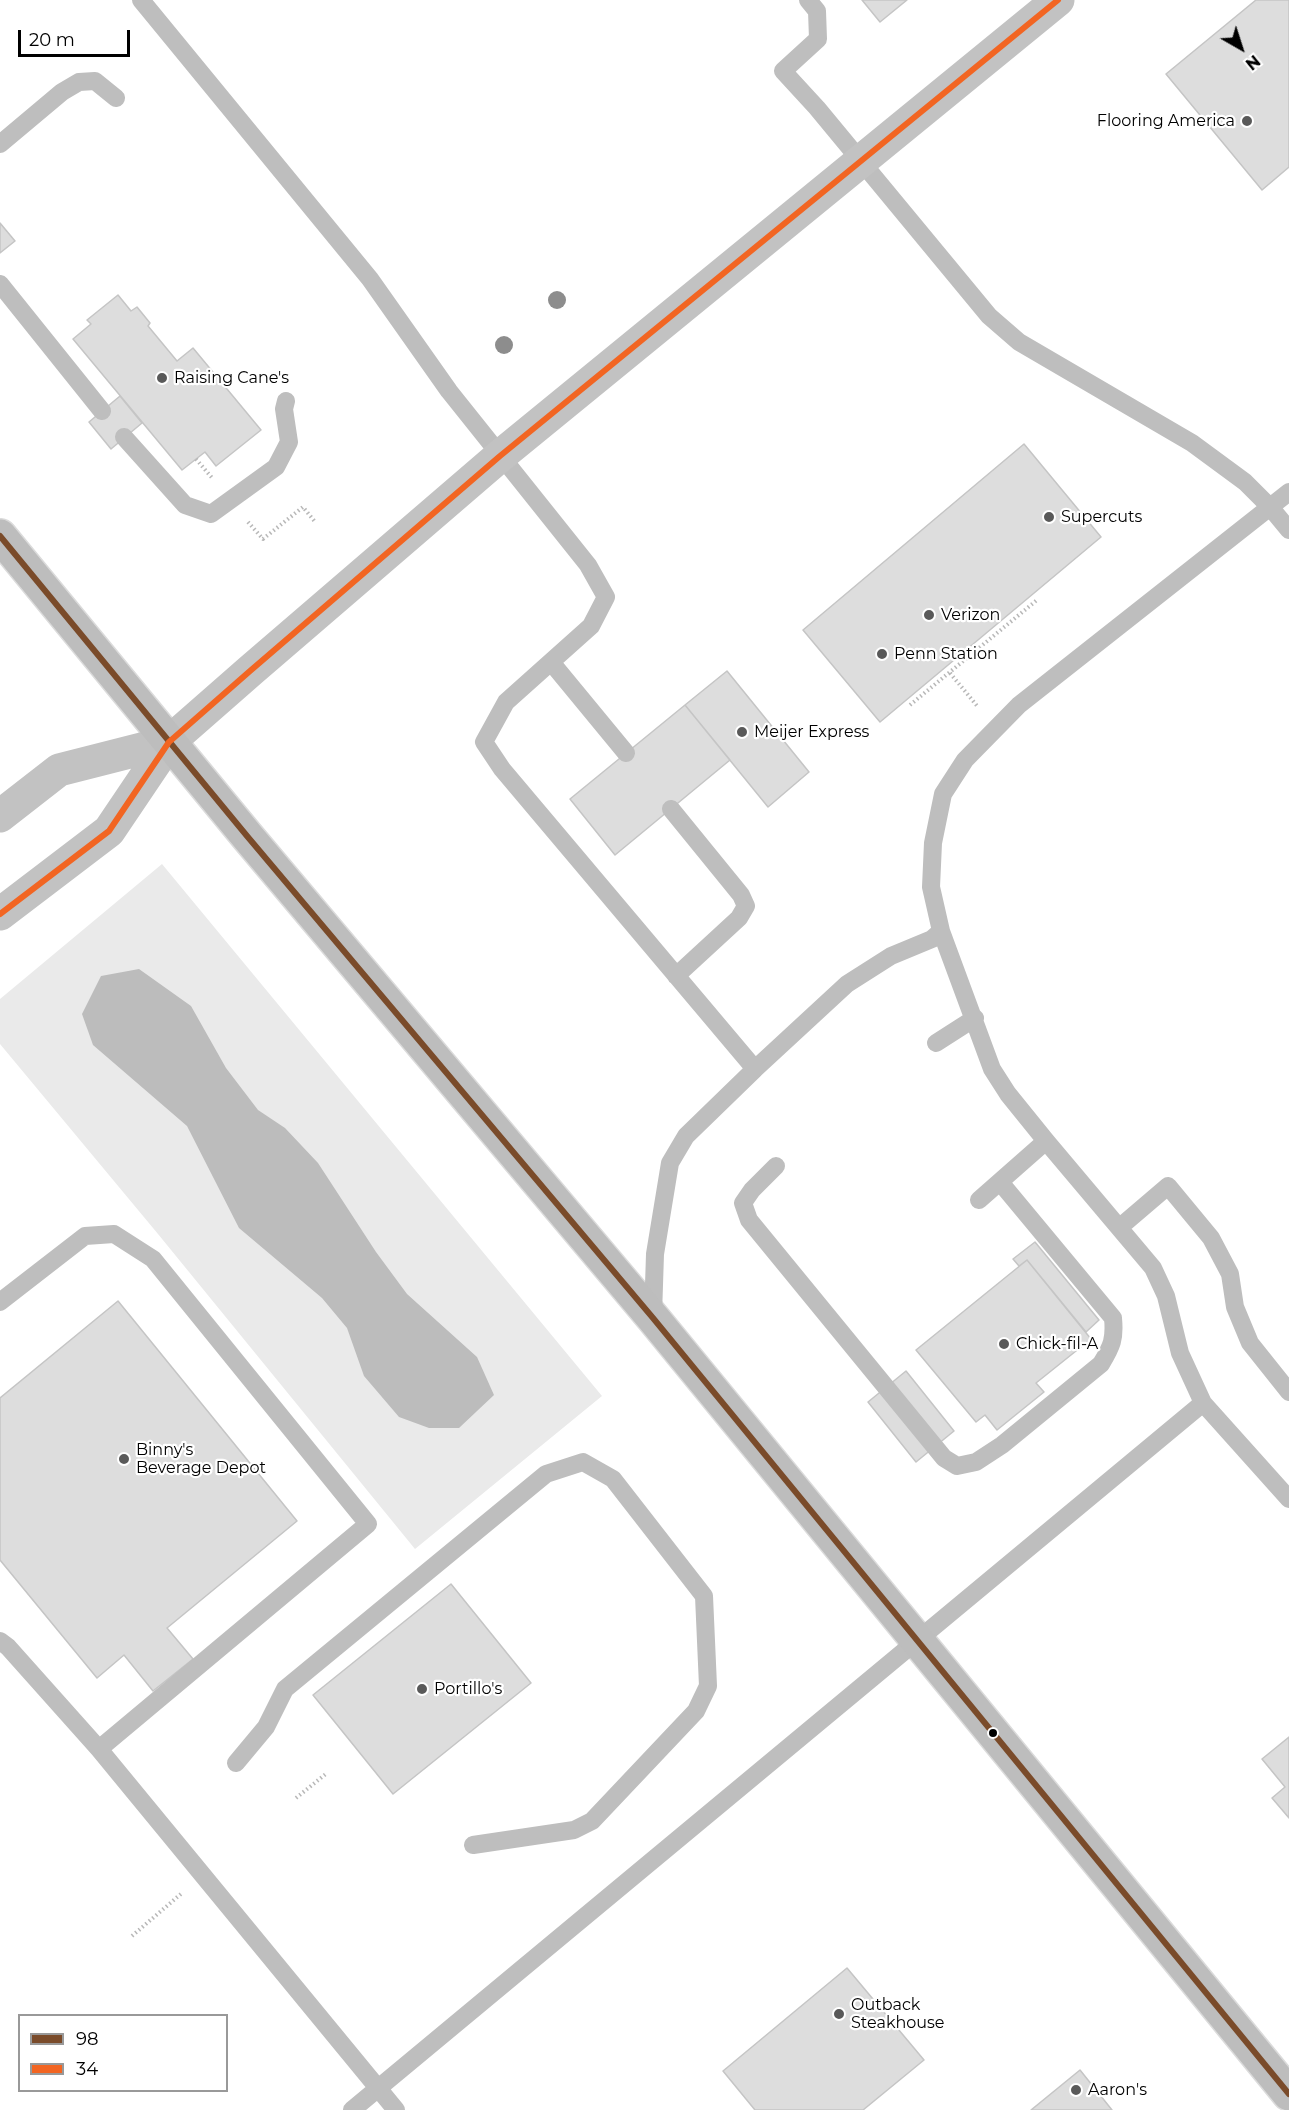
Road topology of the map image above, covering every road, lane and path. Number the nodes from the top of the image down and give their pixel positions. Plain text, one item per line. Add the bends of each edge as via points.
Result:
1 (141, 0) edge
2 (808, 0) edge
3 (1058, 0) edge
4 (116, 98) dead end
5 (0, 144) edge
6 (861, 163) junction
7 (0, 284) edge
8 (286, 400) dead end
9 (102, 411) dead end
10 (124, 437) dead end
11 (500, 456) junction
12 (196, 459) dead end
13 (219, 487) dead end
14 (1289, 492) edge
15 (1270, 507) junction
16 (244, 517) dead end
17 (316, 523) dead end
18 (1289, 530) edge
19 (0, 536) edge
20 (1037, 600) dead end
21 (551, 662) junction
22 (950, 673) junction
23 (910, 705) dead end
24 (979, 708) dead end
25 (170, 742) junction
26 (626, 753) dead end
27 (671, 809) dead end
28 (0, 816) edge
29 (0, 914) edge
30 (941, 932) junction
31 (676, 976) junction
32 (975, 1018) junction
33 (936, 1043) dead end
34 (755, 1069) junction
35 (1046, 1141) junction
36 (776, 1166) dead end
37 (1000, 1182) junction
38 (979, 1200) dead end
39 (1120, 1227) junction
40 (0, 1302) edge
41 (653, 1318) junction
42 (1289, 1392) edge
43 (1203, 1403) junction
44 (1289, 1499) edge
45 (918, 1640) junction
46 (2, 1642) edge
47 (99, 1749) junction
48 (236, 1763) dead end
49 (327, 1773) dead end
50 (296, 1798) dead end
51 (473, 1845) dead end
52 (185, 1891) dead end
53 (132, 1936) dead end
54 (379, 2088) junction
55 (1289, 2094) edge
56 (352, 2110) edge
57 (396, 2110) edge

1 - 11 lane via 370,279
2 - 6 lane via 817,10 818,39 783,71
3 - 6 main road
4 - 5 lane via 95,81 79,82
6 - 11 main road
6 - 15 lane via 989,316 1019,342 1192,443 1245,482
7 - 9 lane
8 - 10 lane via 289,442 276,467 211,514 185,505
11 - 21 lane via 588,565 606,597 591,626
11 - 25 main road
12 - 13 path
14 - 15 lane
15 - 18 lane
15 - 30 lane via 1019,705 965,760 943,794 933,843 932,887
16 - 17 path via 263,539 303,507
19 - 25 main road
20 - 22 path
21 - 26 lane
21 - 31 lane via 506,702 484,742 502,769
22 - 23 path
22 - 24 path
25 - 28 main road via 59,770
25 - 29 main road via 109,831
25 - 41 main road
27 - 31 lane via 746,906 740,918
30 - 32 lane
30 - 34 lane via 891,956 847,984
31 - 34 lane
32 - 33 lane
32 - 35 lane via 992,1069
34 - 41 lane via 686,1136 669,1163 656,1254
35 - 37 lane
35 - 39 lane
36 - 37 lane via 743,1203 749,1220 945,1458 957,1466 976,1462 1002,1445 1092,1372 1101,1364 1115,1336 1113,1318
37 - 38 lane
39 - 42 lane via 1168,1186 1211,1238 1230,1274 1235,1307 1250,1343
39 - 43 lane via 1153,1268 1166,1296 1180,1353
40 - 47 lane via 85,1236 114,1234 153,1259 368,1524
41 - 45 main road
43 - 44 lane
43 - 45 lane
45 - 54 lane
45 - 55 main road
46 - 47 lane
47 - 54 lane
48 - 51 lane via 266,1727 285,1689 546,1474 583,1462 613,1479 704,1596 708,1686 696,1711 592,1821 574,1830
49 - 50 path
52 - 53 path
54 - 56 lane
54 - 57 lane

